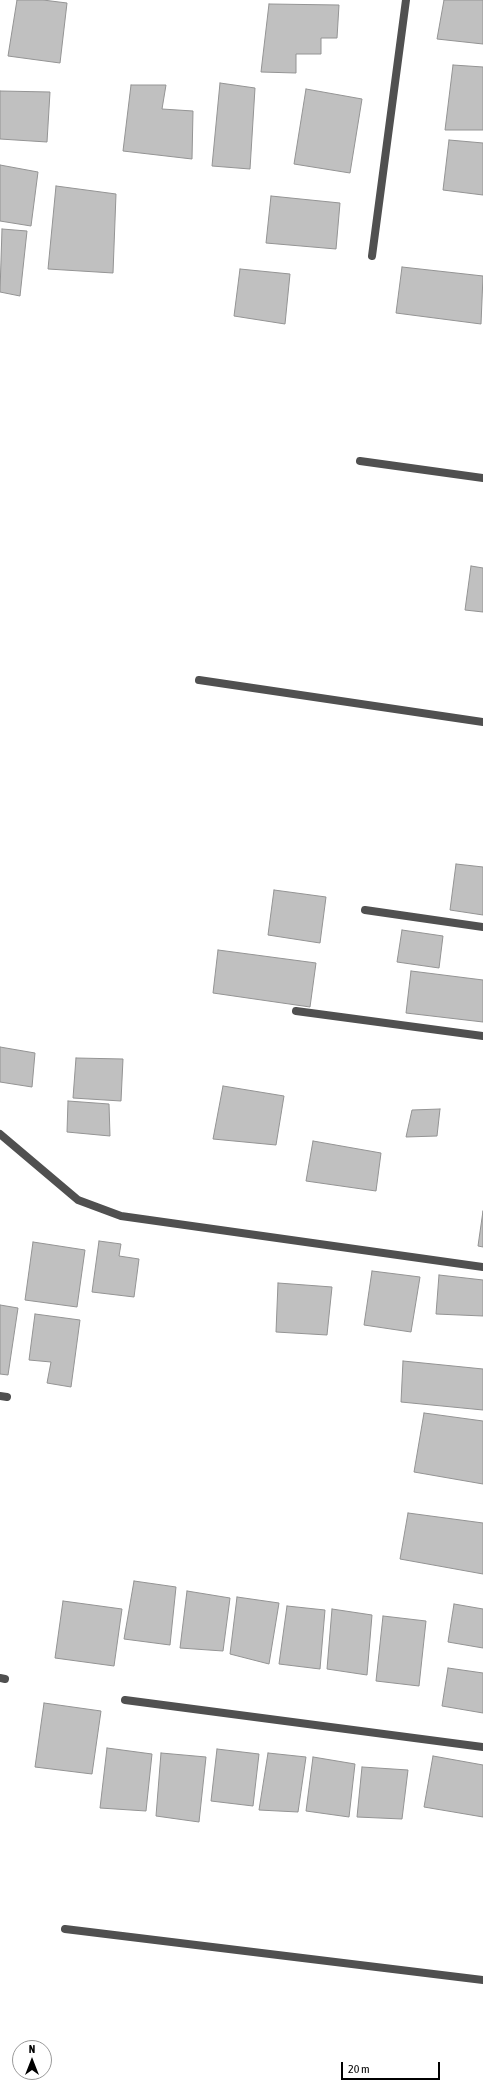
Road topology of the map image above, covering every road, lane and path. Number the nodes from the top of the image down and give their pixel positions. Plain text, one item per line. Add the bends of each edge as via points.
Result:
1 (406, 0) edge
2 (372, 256) dead end
3 (360, 461) dead end
4 (483, 478) edge
5 (199, 680) dead end
6 (483, 722) edge
7 (365, 910) dead end
8 (483, 927) edge
9 (296, 1011) dead end
10 (483, 1036) edge
11 (0, 1134) edge
12 (483, 1267) edge
13 (125, 1700) dead end
14 (483, 1747) edge
15 (65, 1929) dead end
16 (483, 1980) edge

1 - 2 street
3 - 4 street
5 - 6 street
7 - 8 street
9 - 10 street
11 - 12 street via 78,1200 121,1216
13 - 14 street
15 - 16 street

